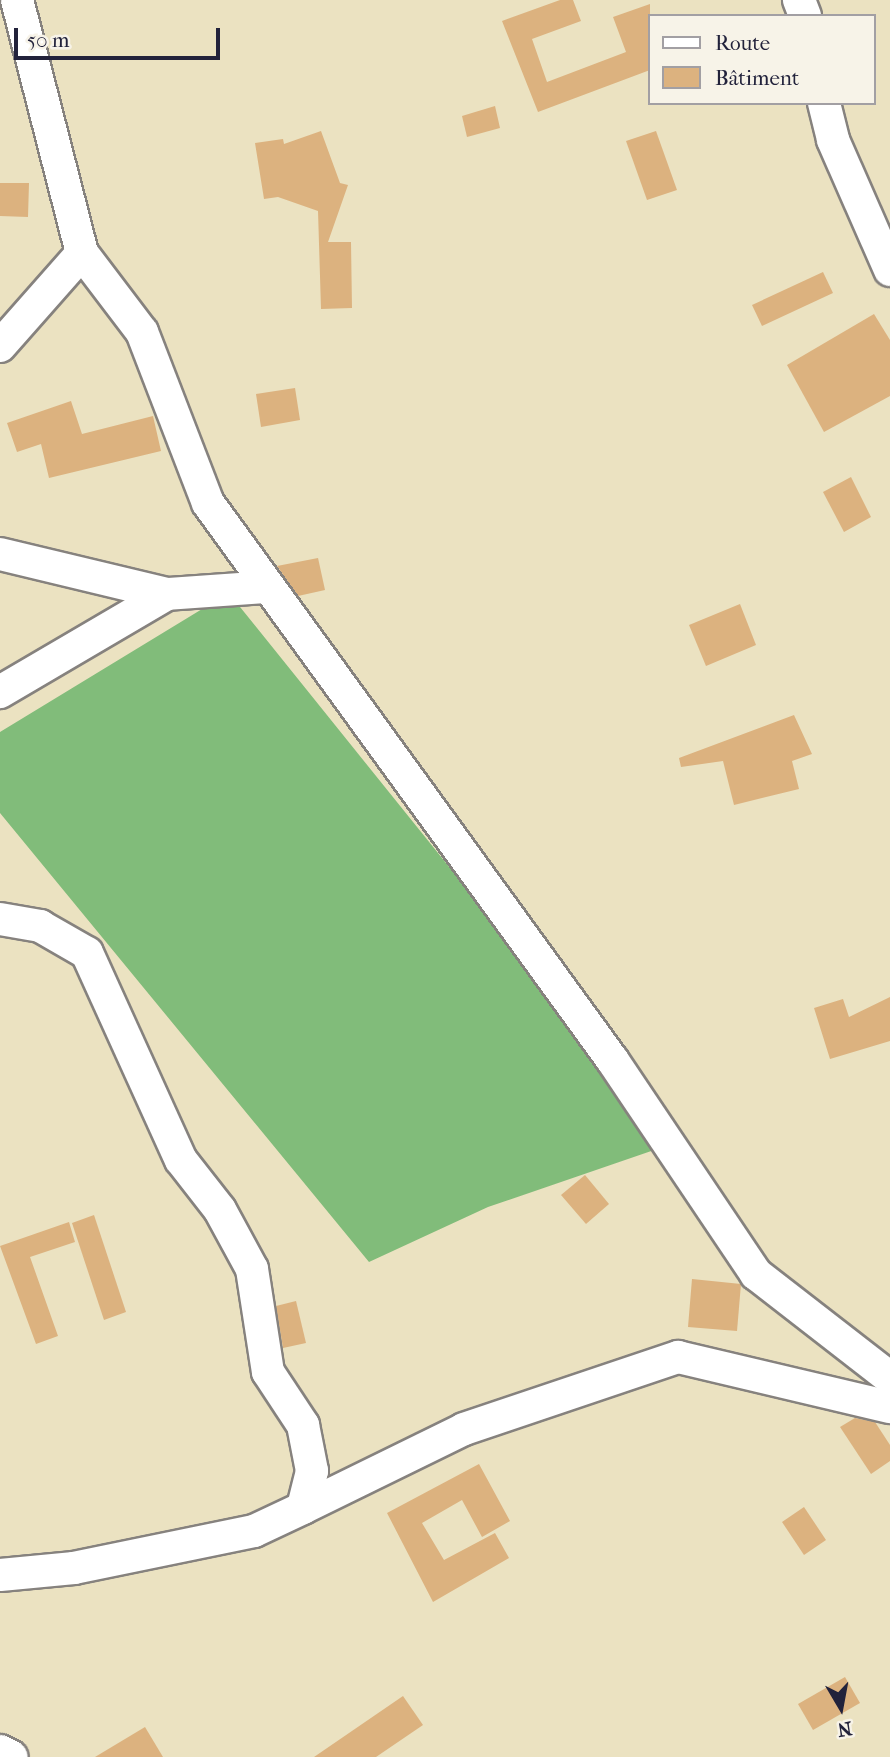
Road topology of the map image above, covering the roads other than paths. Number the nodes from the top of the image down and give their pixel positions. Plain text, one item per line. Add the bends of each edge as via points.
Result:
1 (17, 0) edge
2 (824, 105) edge
3 (82, 253) junction
4 (890, 270) edge
5 (0, 346) edge
6 (0, 554) edge
7 (267, 587) junction
8 (167, 594) junction
9 (0, 692) edge
10 (0, 919) edge
11 (890, 1378) edge
12 (890, 1407) edge
13 (303, 1508) junction
14 (0, 1575) edge
15 (0, 1751) edge
16 (12, 1757) edge

1 - 3 street
2 - 4 street via 832,140
3 - 5 street
3 - 7 street via 142,332 208,503
6 - 8 street
7 - 8 street
7 - 11 street via 613,1061 757,1274
8 - 9 street
10 - 13 street via 40,926 87,953 181,1160 220,1210 252,1269 268,1372 305,1437 312,1481
12 - 13 street via 678,1357 571,1399 464,1429
13 - 14 street via 254,1531 74,1568
15 - 16 street

